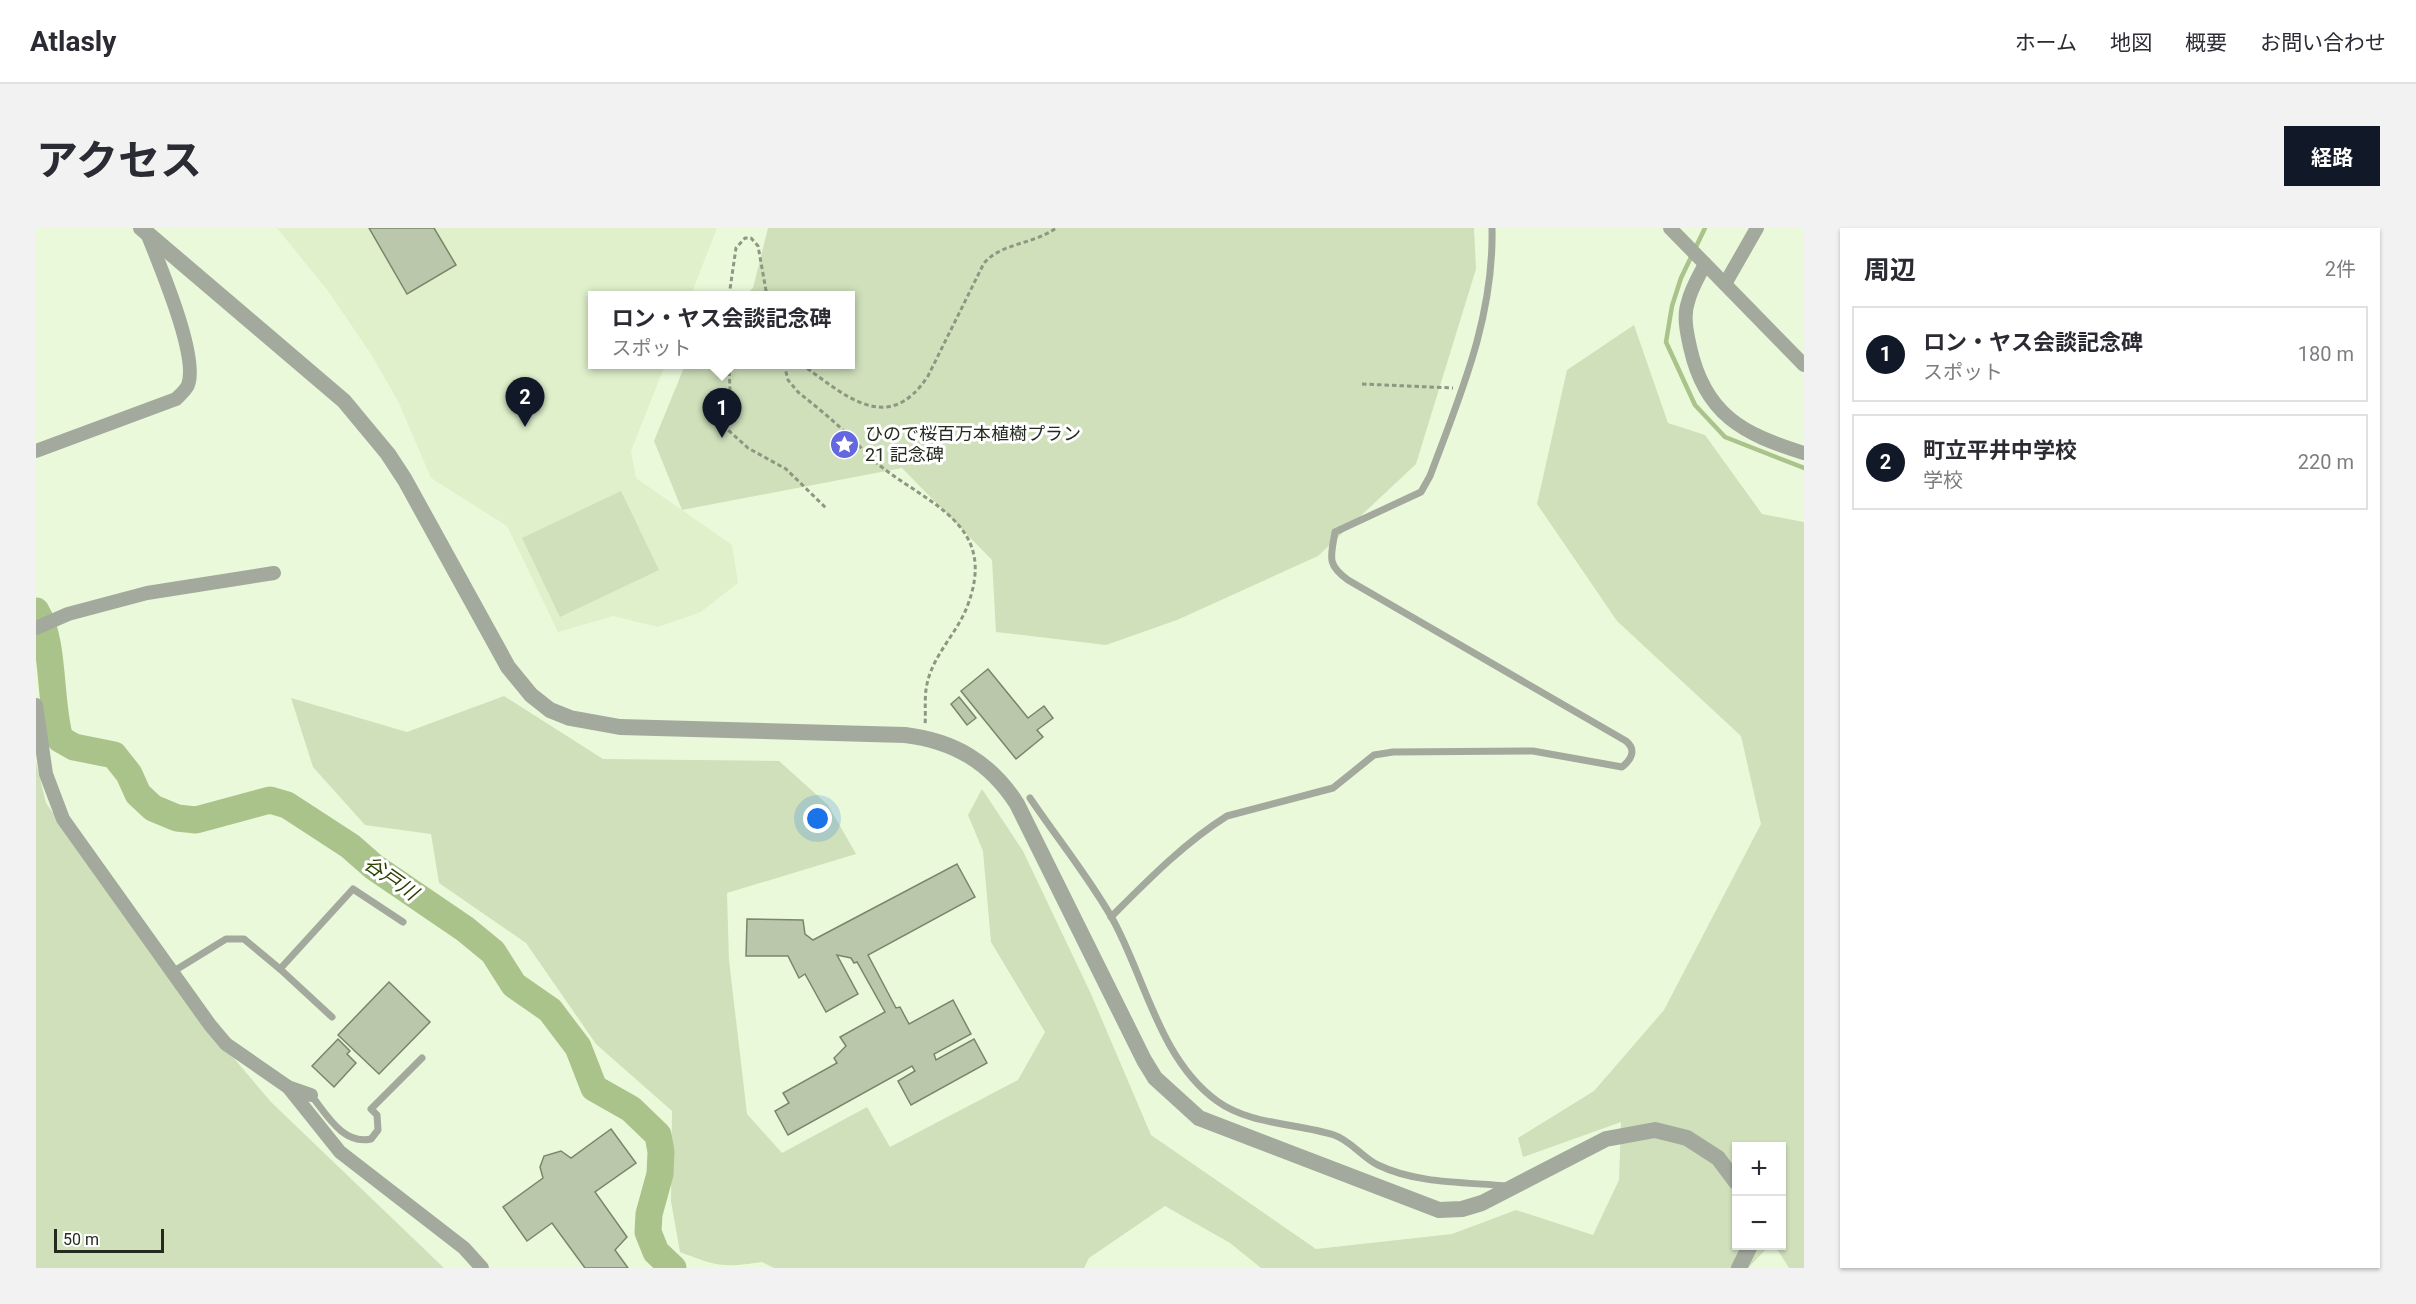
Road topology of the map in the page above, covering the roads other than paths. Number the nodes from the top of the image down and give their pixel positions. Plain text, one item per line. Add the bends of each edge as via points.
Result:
1 (1492, 228) edge
2 (1670, 228) edge
3 (1757, 228) edge
4 (144, 231) edge
5 (1703, 262) junction
6 (1725, 284) junction
7 (1804, 365) edge
8 (36, 451) edge
9 (1804, 453) edge
10 (274, 573) dead end
11 (42, 626) edge
12 (36, 705) edge
13 (1030, 798) dead end
14 (1111, 917) junction
15 (403, 922) dead end
16 (280, 969) junction
17 (174, 971) junction
18 (332, 1017) dead end
19 (422, 1058) dead end
20 (288, 1088) junction
21 (312, 1095) joint
22 (1732, 1176) edge
23 (1513, 1187) junction
24 (1748, 1250) edge
25 (482, 1268) edge
26 (1739, 1268) edge

1 - 14 lane via 1493,263 1483,327 1430,476 1421,492 1335,532 1330,560 1336,572 1348,580 1626,741 1633,752 1630,760 1622,767 1533,751 1374,755 1333,788 1227,816 1144,884
2 - 5 street
3 - 6 street
4 - 8 street via 184,338 190,368 188,386 176,399
4 - 23 street via 344,400 368,428 405,480 508,667 531,695 550,710 570,718 620,727 925,737 948,744 981,762 1009,791 1144,1060 1155,1078 1199,1118 1439,1210 1482,1203
5 - 6 street
5 - 9 street via 1687,303 1686,330 1693,360 1711,399 1736,425 1767,442
6 - 7 street
10 - 11 street via 147,593 68,614
12 - 17 street via 46,774 63,819
13 - 14 lane
14 - 23 lane via 1170,1042 1197,1082 1217,1101 1241,1113 1336,1135 1378,1165 1404,1175
15 - 16 lane via 353,889
16 - 17 lane via 244,939 226,939
16 - 18 lane
17 - 20 street via 226,1044
19 - 21 lane via 371,1109 377,1114 378,1130 371,1139 359,1142 347,1138
20 - 21 street
20 - 25 street via 340,1152 464,1248
22 - 23 street via 1718,1158 1687,1138 1656,1130 1606,1139
24 - 26 street

